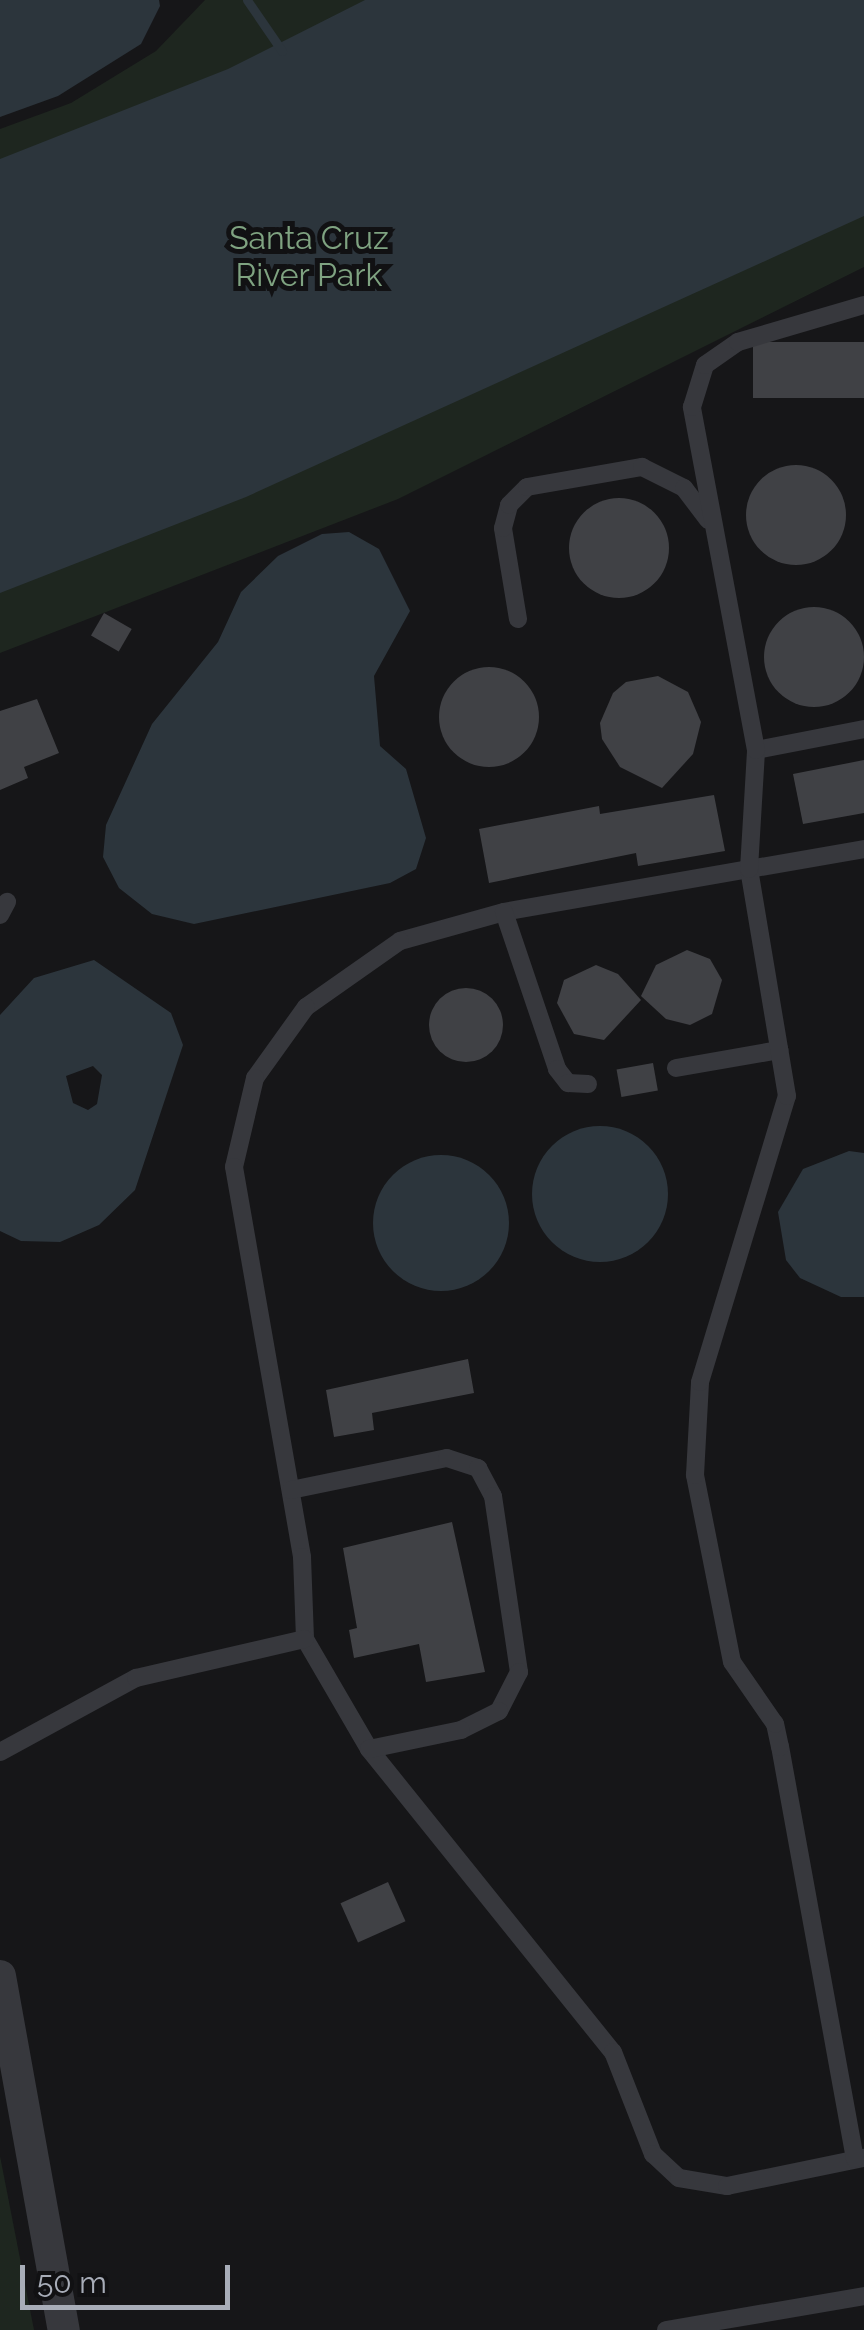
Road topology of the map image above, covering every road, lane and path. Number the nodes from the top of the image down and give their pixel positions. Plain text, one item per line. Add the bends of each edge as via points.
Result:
1 (864, 305) edge
2 (712, 524) junction
3 (518, 619) dead end
4 (864, 730) edge
5 (756, 750) junction
6 (864, 849) edge
7 (749, 869) junction
8 (504, 912) junction
9 (779, 1050) junction
10 (676, 1068) dead end
11 (588, 1084) dead end
12 (291, 1490) junction
13 (305, 1639) junction
14 (369, 1750) junction
15 (0, 1752) edge
16 (0, 1976) edge
17 (860, 2158) edge
18 (864, 2296) edge
19 (64, 2330) edge
20 (666, 2330) edge

1 - 2 lane via 738,342 704,365 692,407
2 - 3 lane via 684,488 642,467 526,488 509,505 503,528
2 - 5 lane
4 - 5 lane
5 - 7 lane
6 - 7 lane
7 - 8 lane
7 - 9 lane
8 - 11 lane via 557,1069 568,1083
8 - 12 lane via 400,941 306,1007 255,1078 234,1167
9 - 10 lane
9 - 17 lane via 787,1096 700,1382 695,1475 732,1662 774,1724 780,1747
12 - 13 lane
12 - 14 lane via 447,1458 478,1468 493,1496 519,1672 499,1711 462,1730
13 - 14 lane
13 - 15 lane via 136,1678
14 - 17 lane via 613,2052 652,2154 679,2178 727,2186
16 - 19 street
18 - 20 lane

